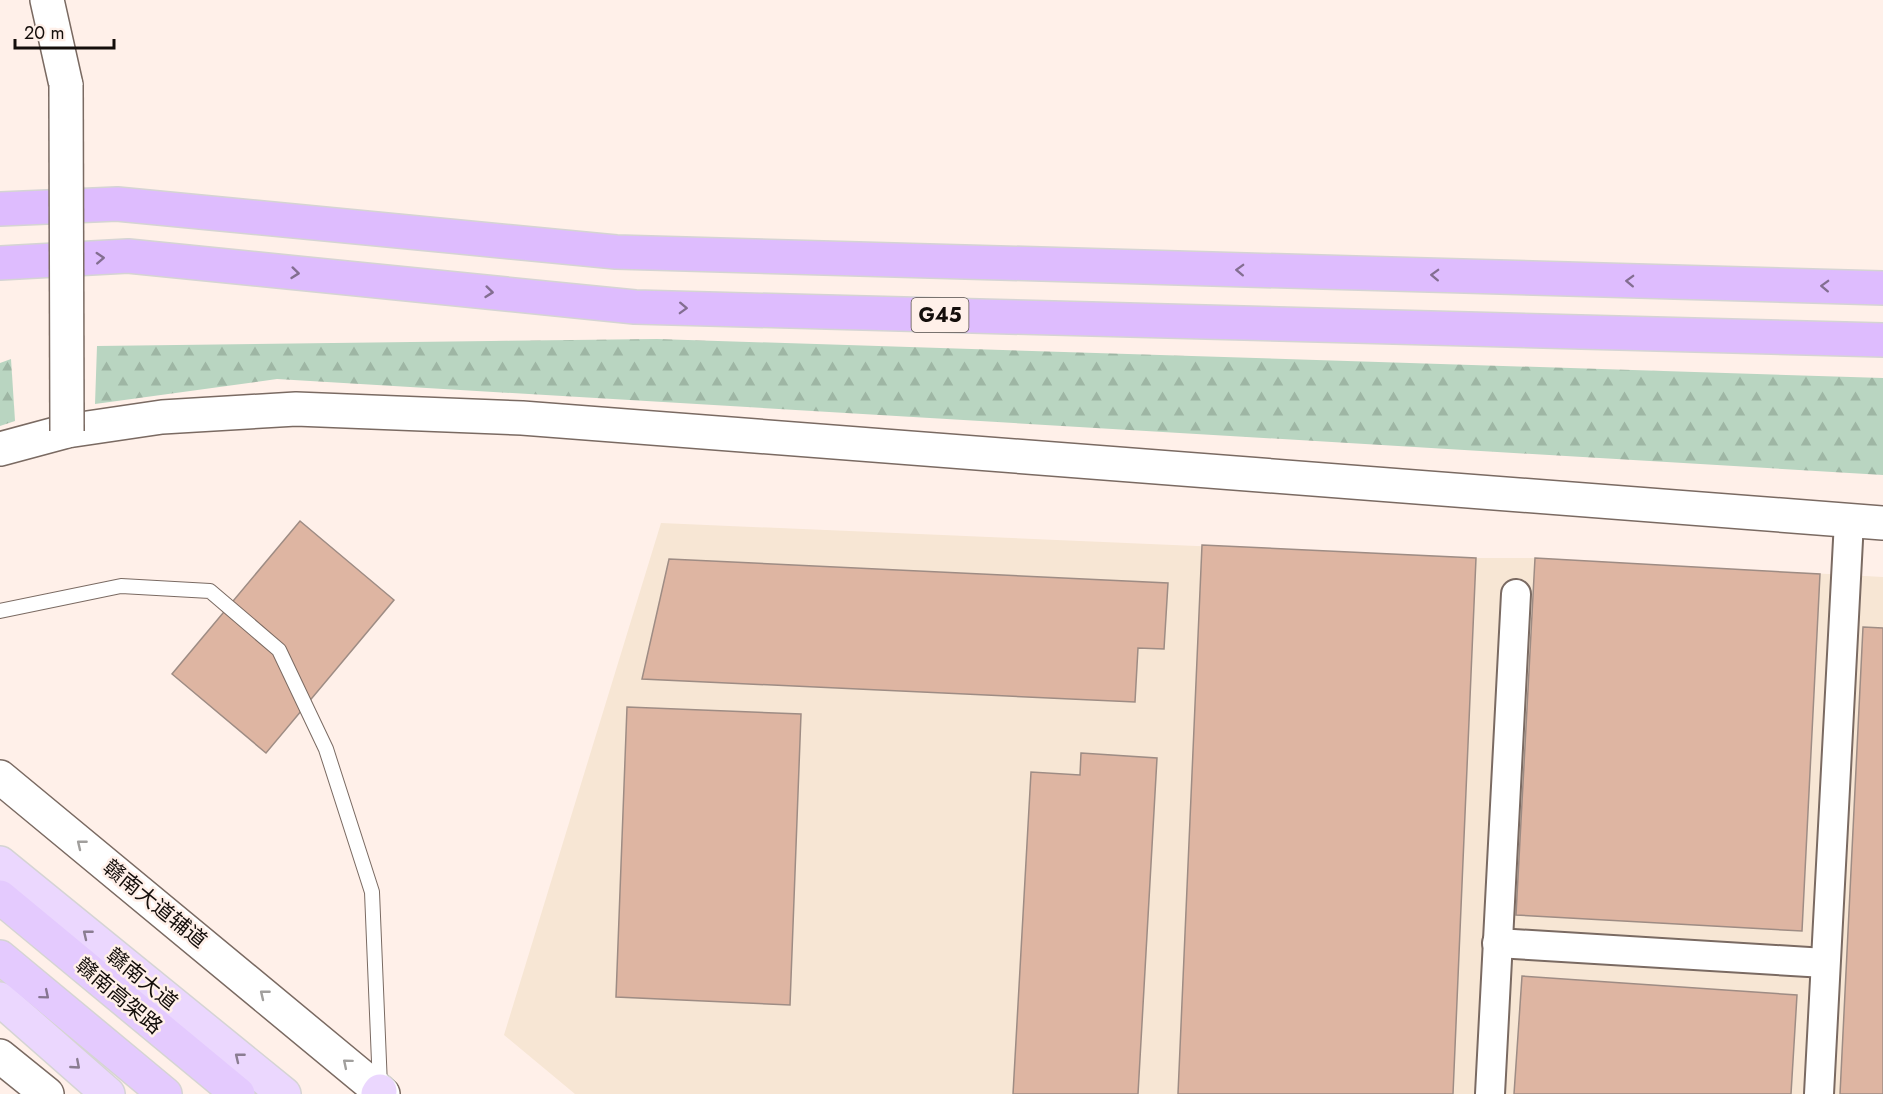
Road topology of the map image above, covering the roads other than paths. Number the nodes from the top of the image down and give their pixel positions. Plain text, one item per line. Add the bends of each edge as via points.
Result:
1 (47, 0) edge
2 (0, 209) edge
3 (0, 263) edge
4 (1883, 288) edge
5 (1883, 340) edge
6 (68, 431) junction
7 (0, 449) edge
8 (1849, 521) junction
9 (1883, 523) edge
10 (1516, 594) dead end
11 (0, 611) edge
12 (0, 777) edge
13 (0, 863) edge
14 (0, 897) edge
15 (1497, 943) junction
16 (0, 957) edge
17 (1825, 963) junction
18 (0, 999) edge
19 (0, 1056) edge
20 (380, 1093) edge
21 (47, 1094) edge
22 (108, 1094) edge
23 (165, 1094) edge
24 (238, 1094) edge
25 (284, 1094) edge
26 (1490, 1094) edge
27 (1819, 1094) edge

1 - 6 street, bridge via 66,85
4 -> 2 highway via 616,252 117,204
3 -> 5 highway, G45 via 128,256 635,307
6 - 7 street
6 - 8 street via 162,417 296,409 522,418
8 - 9 street
8 - 17 street
10 - 15 street
11 - 20 lane via 121,586 210,591 279,650 326,748 372,892
20 -> 12 street, 赣南大道辅道
25 -> 13 main road, 赣南大道
14 - 24 highway, 赣南高架路
15 - 17 street
15 - 26 street
16 -> 23 highway
17 - 27 street
18 -> 22 main road
19 - 21 street

